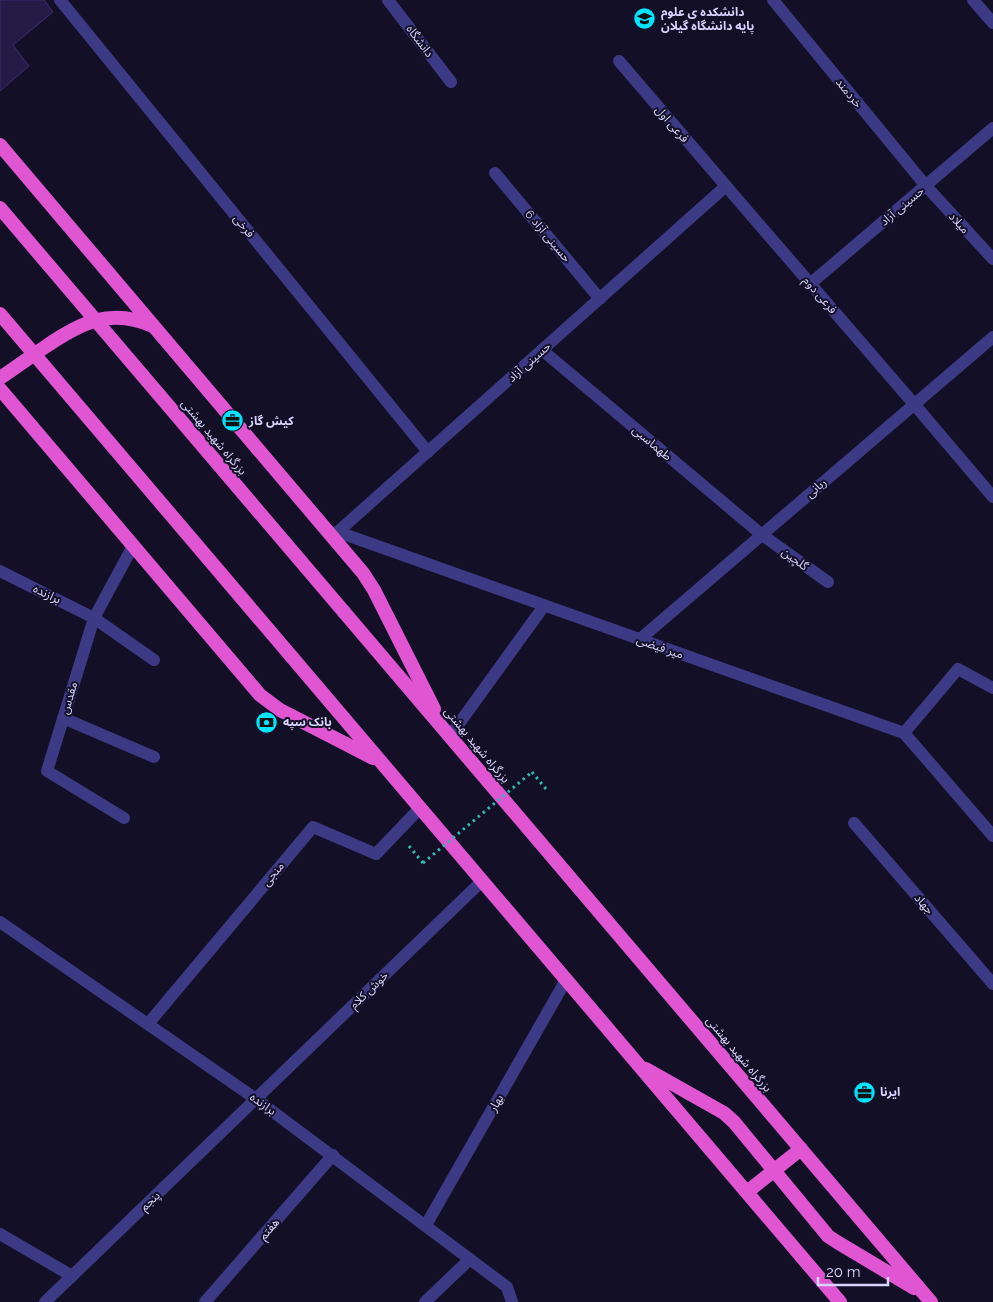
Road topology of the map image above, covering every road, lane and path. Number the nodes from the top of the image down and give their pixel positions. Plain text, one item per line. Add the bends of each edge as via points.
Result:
1 (60, 0) edge
2 (388, 0) edge
3 (773, 0) edge
4 (973, 0) edge
5 (993, 23) edge
6 (619, 61) dead end
7 (451, 82) dead end
8 (993, 128) edge
9 (0, 145) edge
10 (495, 173) dead end
11 (726, 186) junction
12 (926, 186) junction
13 (0, 208) edge
14 (993, 260) edge
15 (810, 284) junction
16 (600, 299) junction
17 (0, 314) edge
18 (156, 328) junction
19 (993, 336) edge
20 (542, 350) junction
21 (0, 378) edge
22 (0, 388) edge
23 (914, 404) junction
24 (428, 452) junction
25 (993, 497) edge
26 (335, 534) junction
27 (762, 535) junction
28 (133, 546) junction
29 (0, 571) edge
30 (828, 582) dead end
31 (544, 606) junction
32 (94, 618) junction
33 (639, 640) junction
34 (154, 660) dead end
35 (993, 688) edge
36 (63, 718) junction
37 (447, 733) junction
38 (904, 733) junction
39 (154, 757) dead end
40 (380, 761) junction
41 (546, 789) dead end
42 (420, 808) junction
43 (124, 818) dead end
44 (854, 824) dead end
45 (397, 832) junction
46 (993, 836) edge
47 (482, 881) junction
48 (0, 922) edge
49 (566, 980) junction
50 (993, 984) edge
51 (148, 1024) junction
52 (638, 1065) junction
53 (256, 1099) junction
54 (801, 1149) junction
55 (333, 1155) junction
56 (774, 1170) junction
57 (746, 1192) junction
58 (426, 1225) junction
59 (0, 1234) edge
60 (470, 1259) junction
61 (72, 1276) junction
62 (927, 1298) edge
63 (44, 1302) edge
64 (205, 1302) edge
65 (425, 1302) edge
66 (512, 1302) edge
67 (840, 1302) edge

1 - 24 street, فرخی
2 - 7 street, دانشگاه
3 - 12 street, خردمند
4 - 5 street
6 - 11 street, فرعی اول
8 - 12 street, حسینی آزاد
9 - 18 highway
10 - 16 street, حسینی آزاد 6
11 - 15 street, فرعی دوم
11 - 16 street, حسینی آزاد
12 - 14 street, میلاد
12 - 15 street, حسینی آزاد
13 - 37 highway, بزرگراه شهید بهشتی, bridge
15 - 23 street, فرعی دوم
16 - 20 street, حسینی آزاد
17 - 40 highway, bridge
18 - 21 highway via 126,318 92,320 67,332
18 - 26 highway
19 - 23 street, ربانی
20 - 24 street, حسینی آزاد
20 - 27 street, طهماسبی
22 - 28 highway
23 - 25 street, فرعی دوم
23 - 27 street, ربانی
24 - 26 street, حسینی آزاد
26 - 31 street, میر فیضی
26 - 37 highway via 371,584
27 - 30 street, گلچین
27 - 33 street, ربانی
28 - 32 street, مقدس
28 - 40 highway via 260,695 280,710
29 - 32 street, برازنده
31 - 33 street, میر فیضی
31 - 37 street
32 - 34 street, برازنده
32 - 36 street, مقدس
33 - 38 street, میر فیضی
35 - 38 street via 958,669
36 - 39 street
36 - 43 street, مقدس via 47,771
37 - 54 highway, بزرگراه شهید بهشتی
38 - 46 street
40 - 42 highway
41 - 45 path, bridge via 532,772 423,863
42 - 45 street, منجی
42 - 47 highway
44 - 50 street, جهاد
45 - 51 street, منجی via 376,854 313,827
47 - 49 highway
47 - 53 street, خوش کلام
48 - 51 street, برازنده
49 - 52 highway
49 - 58 street, بهار
51 - 53 street, برازنده
52 - 56 highway via 729,1118
52 - 57 highway
53 - 55 street, برازنده
53 - 61 street, پنجم
54 - 56 highway
54 - 62 highway, بزرگراه شهید بهشتی
55 - 58 street, برازنده
55 - 64 street, هفتم
56 - 57 highway
56 - 62 highway via 832,1239
57 - 67 highway
58 - 60 street, برازنده
59 - 61 street
60 - 65 street
60 - 66 street, برازنده via 508,1287
61 - 63 street, پنجم

